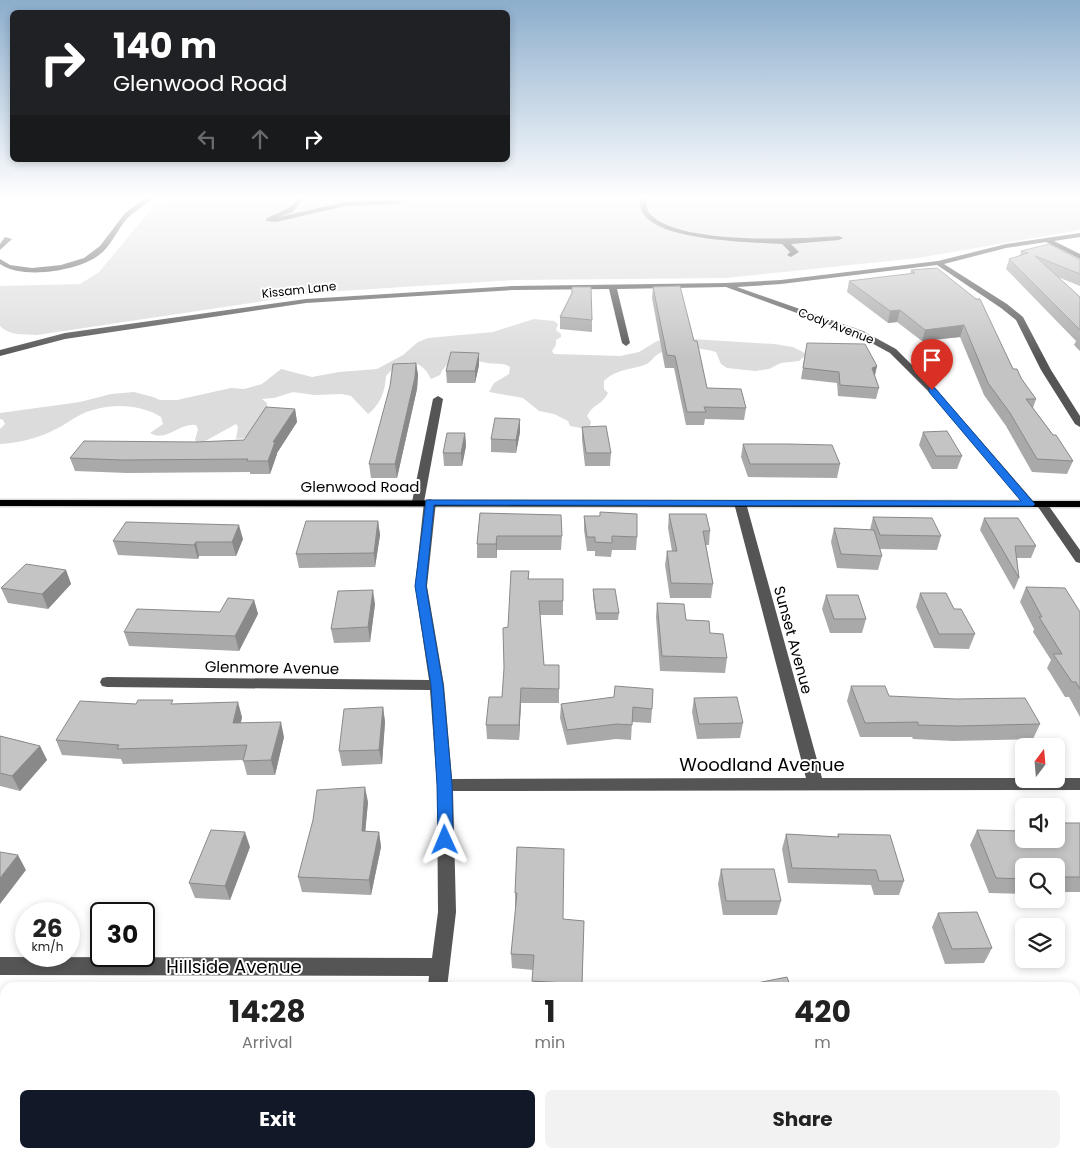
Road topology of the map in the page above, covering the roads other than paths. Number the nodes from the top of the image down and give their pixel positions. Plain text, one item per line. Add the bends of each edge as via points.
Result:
1 (99, 251) edge
2 (794, 251) edge
3 (986, 251) edge
4 (1068, 251) edge
5 (791, 255) dead end
6 (1080, 257) edge
7 (0, 261) edge
8 (938, 263) junction
9 (613, 286) junction
10 (726, 286) junction
11 (626, 343) dead end
12 (0, 354) edge
13 (438, 399) dead end
14 (1080, 424) edge
15 (0, 502) edge
16 (424, 502) junction
17 (740, 503) junction
18 (1036, 504) junction
19 (1080, 504) edge
20 (1080, 560) edge
21 (107, 682) dead end
22 (437, 685) junction
23 (816, 784) junction
24 (1080, 784) edge
25 (444, 785) junction
26 (0, 966) edge
27 (439, 967) junction
28 (438, 982) edge

1 - 7 street via 86,260 34,270 12,268
2 - 5 street
3 - 8 street, Kissam Lane
4 - 6 street
8 - 10 street, Kissam Lane
8 - 14 street via 1020,319 1041,362
9 - 10 street, Kissam Lane
9 - 11 street
9 - 12 street, Kissam Lane via 512,288 306,301 65,336
10 - 18 street, Cody Avenue via 860,333 893,350
13 - 16 street
15 - 16 main road, Glenwood Road
16 - 17 main road, Glenwood Road
16 - 22 street via 420,586
17 - 18 main road, Glenwood Road
17 - 23 street, Sunset Avenue
18 - 19 main road, Glenwood Road
18 - 20 street, Cody Avenue
21 - 22 street, Glenmore Avenue
22 - 25 street
23 - 24 street, Woodland Avenue
23 - 25 street, Woodland Avenue
25 - 27 street via 447,912
26 - 27 street, Hillside Avenue
27 - 28 street

